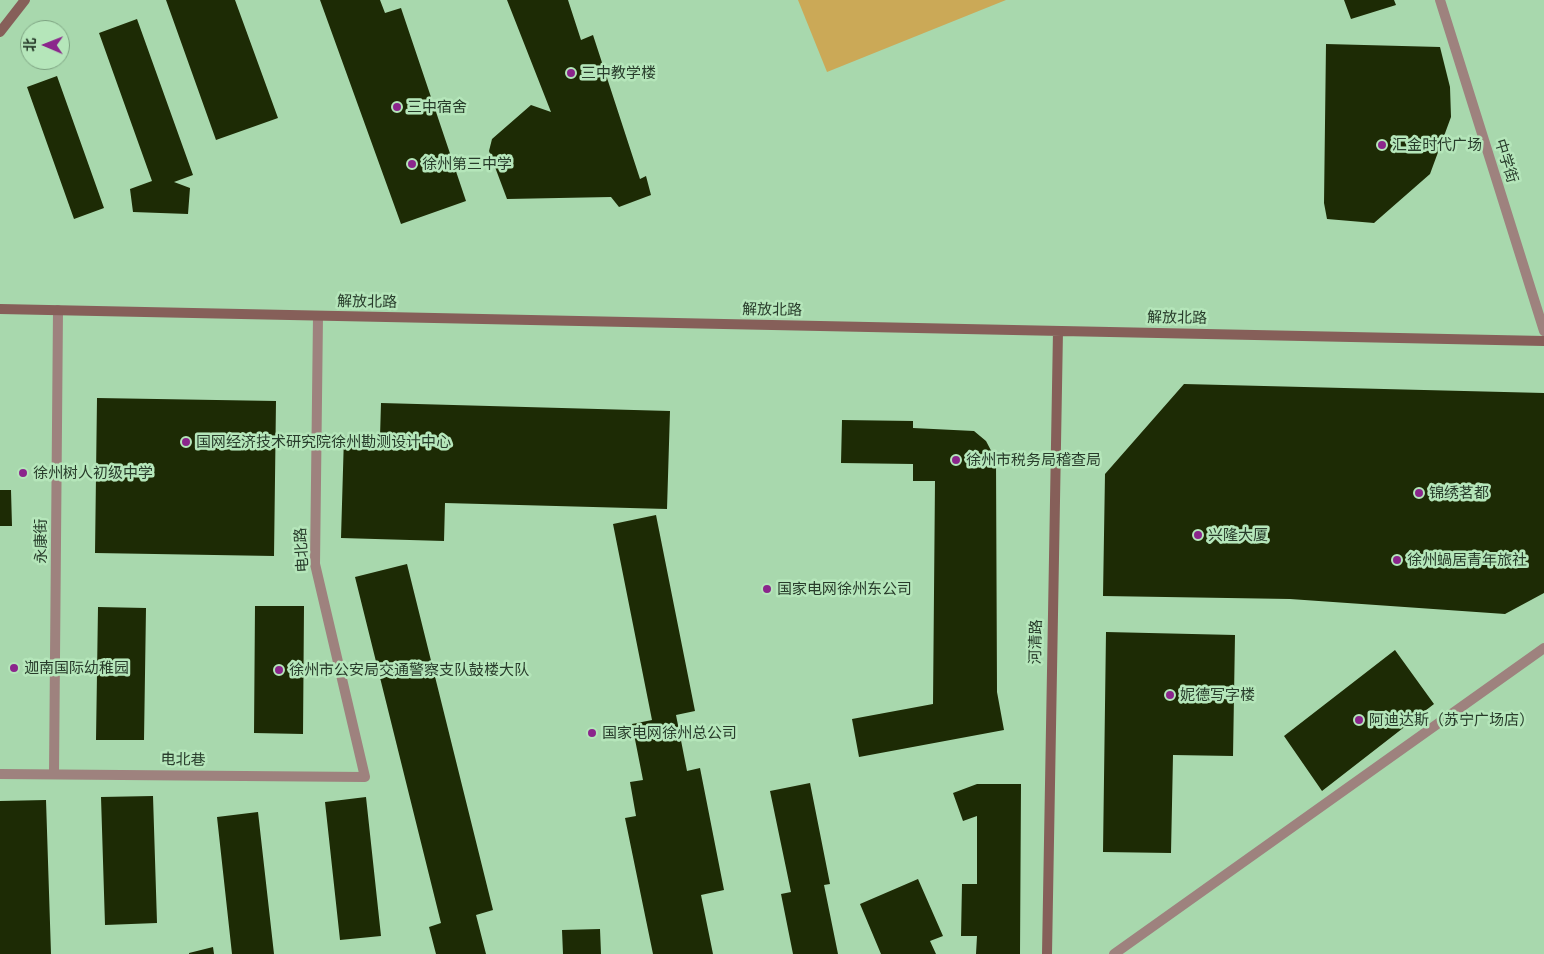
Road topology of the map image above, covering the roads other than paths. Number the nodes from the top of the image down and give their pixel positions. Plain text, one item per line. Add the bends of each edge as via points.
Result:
1 (25, 0) edge
2 (1440, 0) edge
3 (0, 32) edge
4 (0, 309) edge
5 (58, 310) junction
6 (318, 316) junction
7 (1058, 331) junction
8 (1544, 331) edge
9 (1544, 341) edge
10 (1544, 648) edge
11 (54, 773) junction
12 (0, 774) edge
13 (365, 777) joint
14 (1047, 954) edge
15 (1114, 954) edge

1 - 3 main road
2 - 8 street, 中学街
4 - 5 main road, 解放北路
5 - 6 main road, 解放北路
5 - 11 street, 永康街
6 - 7 main road, 解放北路
6 - 13 street, 电北路 via 315,564
7 - 9 main road, 解放北路
7 - 14 main road, 河清路
10 - 15 street
11 - 12 street, 电北巷
11 - 13 street, 电北巷

